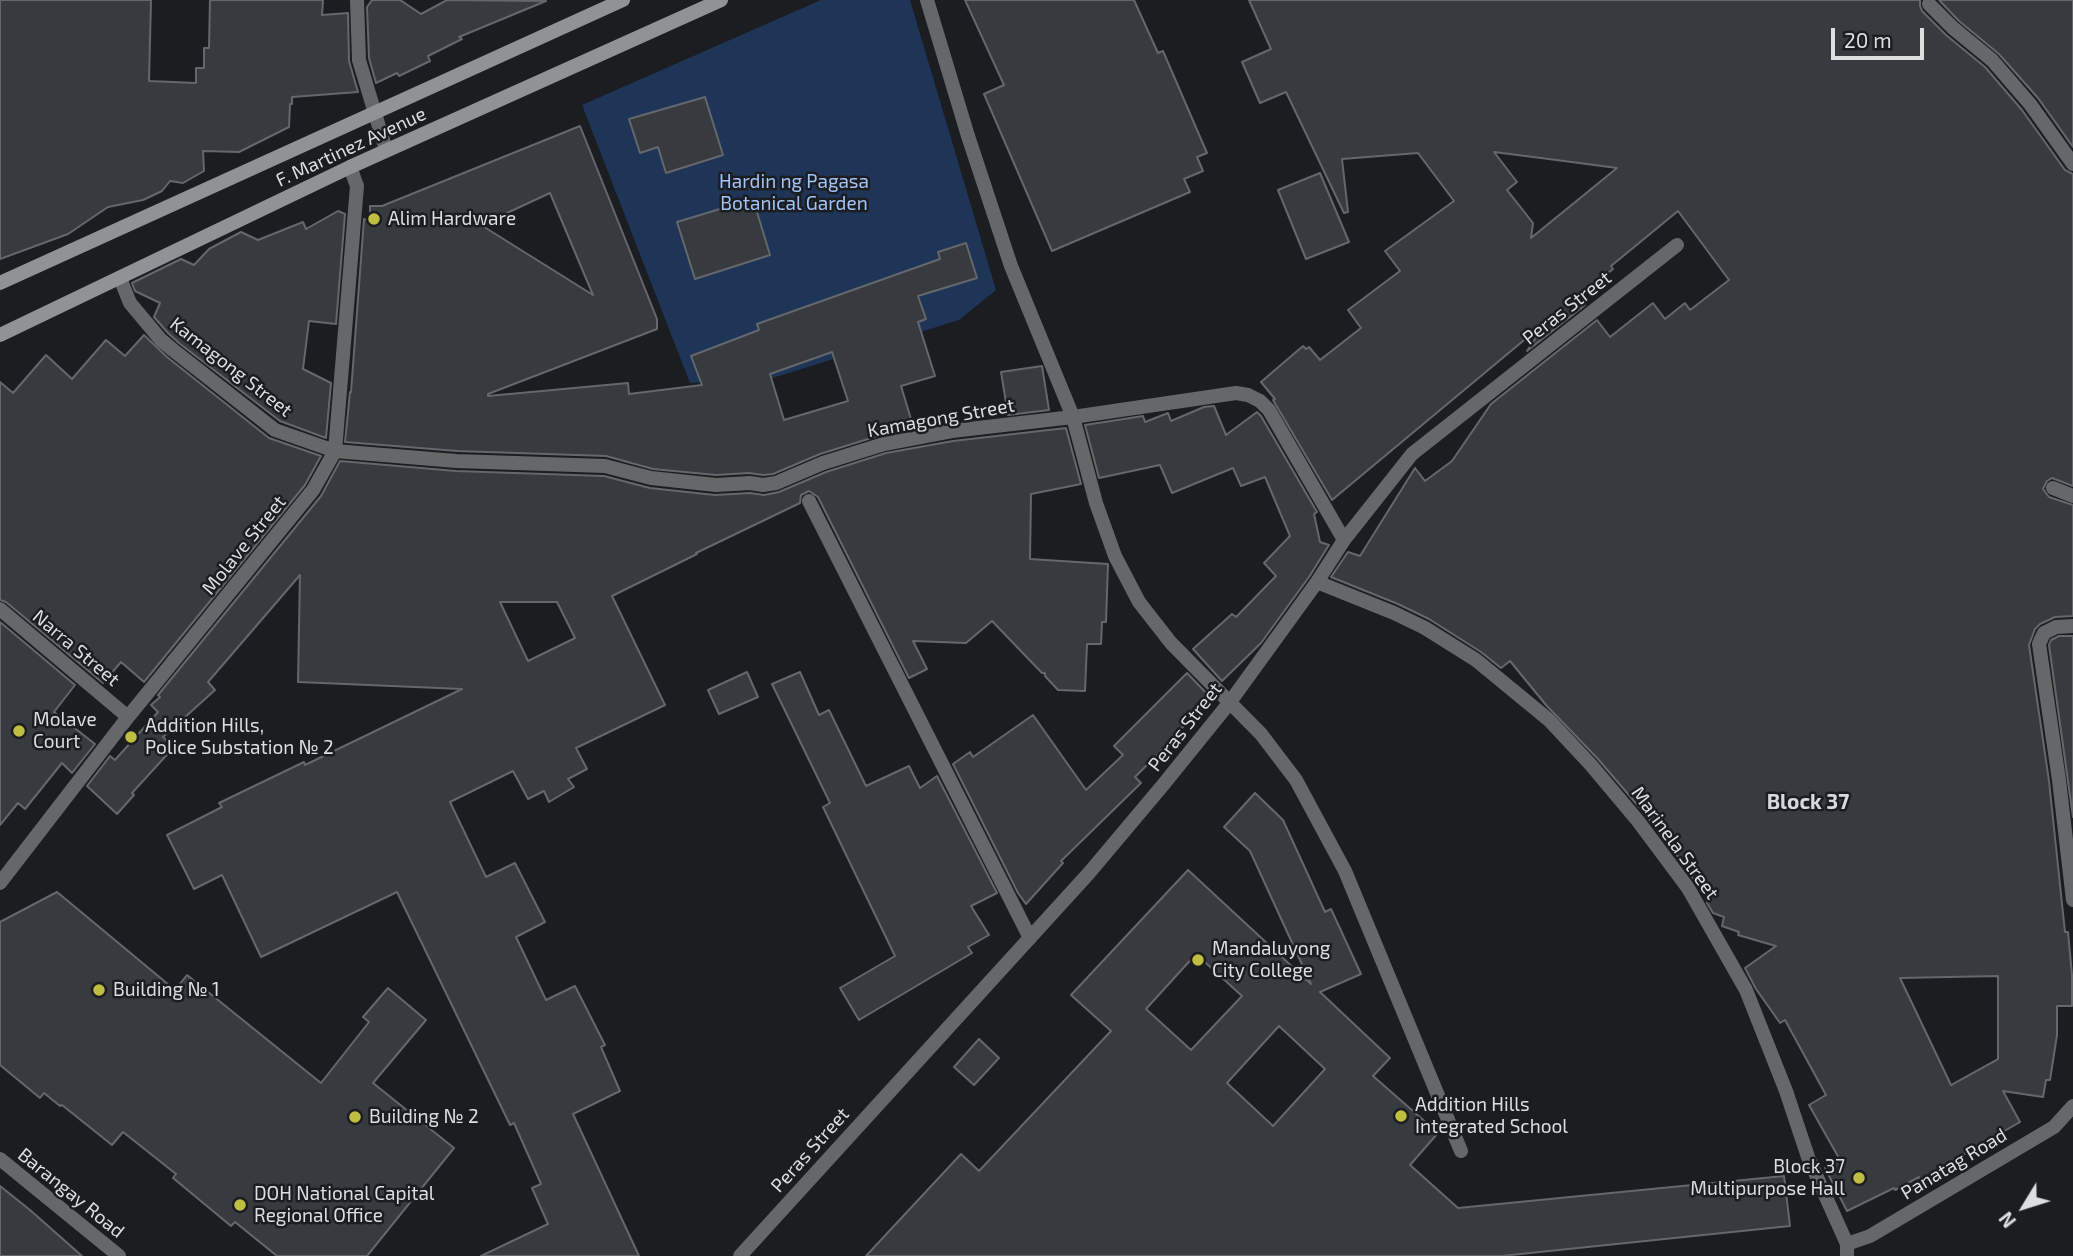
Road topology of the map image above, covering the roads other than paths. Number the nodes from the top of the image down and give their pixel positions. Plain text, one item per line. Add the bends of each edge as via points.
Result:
1 (357, 0) edge
2 (623, 0) edge
3 (721, 0) edge
4 (927, 0) edge
5 (1929, 4) dead end
6 (375, 112) junction
7 (386, 150) junction
8 (2073, 164) edge
9 (350, 167) junction
10 (1677, 245) dead end
11 (120, 278) junction
12 (0, 283) edge
13 (0, 335) edge
14 (1073, 417) junction
15 (335, 450) junction
16 (2053, 488) dead end
17 (2073, 496) edge
18 (809, 500) dead end
19 (1344, 540) junction
20 (1317, 582) junction
21 (0, 609) edge
22 (2073, 626) edge
23 (1230, 702) junction
24 (128, 717) junction
25 (0, 883) edge
26 (2073, 900) edge
27 (1030, 938) junction
28 (2073, 1106) edge
29 (1461, 1151) dead end
30 (0, 1159) edge
31 (1847, 1250) edge
32 (119, 1256) edge
33 (740, 1256) edge

1 - 6 street via 359,60
2 - 6 main road, F. Martinez Avenue
3 - 7 main road, F. Martinez Avenue
4 - 14 street via 1011,266
5 - 8 street via 1992,60
6 - 7 street
6 - 12 main road, F. Martinez Avenue
7 - 9 main road, F. Martinez Avenue
9 - 11 main road, F. Martinez Avenue
9 - 15 street, Molave Street via 357,186
10 - 19 street, Peras Street via 1412,454
11 - 13 main road, F. Martinez Avenue
11 - 15 street, Kamagong Street via 130,303 173,351 275,430
14 - 15 street, Kamagong Street via 884,444 763,485 651,478 605,466 456,461
14 - 19 street, Kamagong Street via 1248,395 1269,410
14 - 23 street via 1096,503 1115,556 1139,602 1171,643
15 - 24 street, Molave Street via 313,490
16 - 17 street
18 - 27 street
19 - 20 street, Peras Street
20 - 23 street, Peras Street
20 - 31 street, Marinela Street via 1425,628 1476,660 1549,720 1638,821 1688,888 1746,990
21 - 24 street, Narra Street
22 - 26 street via 2056,627 2045,633 2039,644
23 - 27 street, Peras Street
23 - 29 street via 1296,780 1345,871
24 - 25 street, Molave Street
27 - 33 street, Peras Street
28 - 31 street, Panatag Road via 2054,1127
30 - 32 street, Barangay Road

